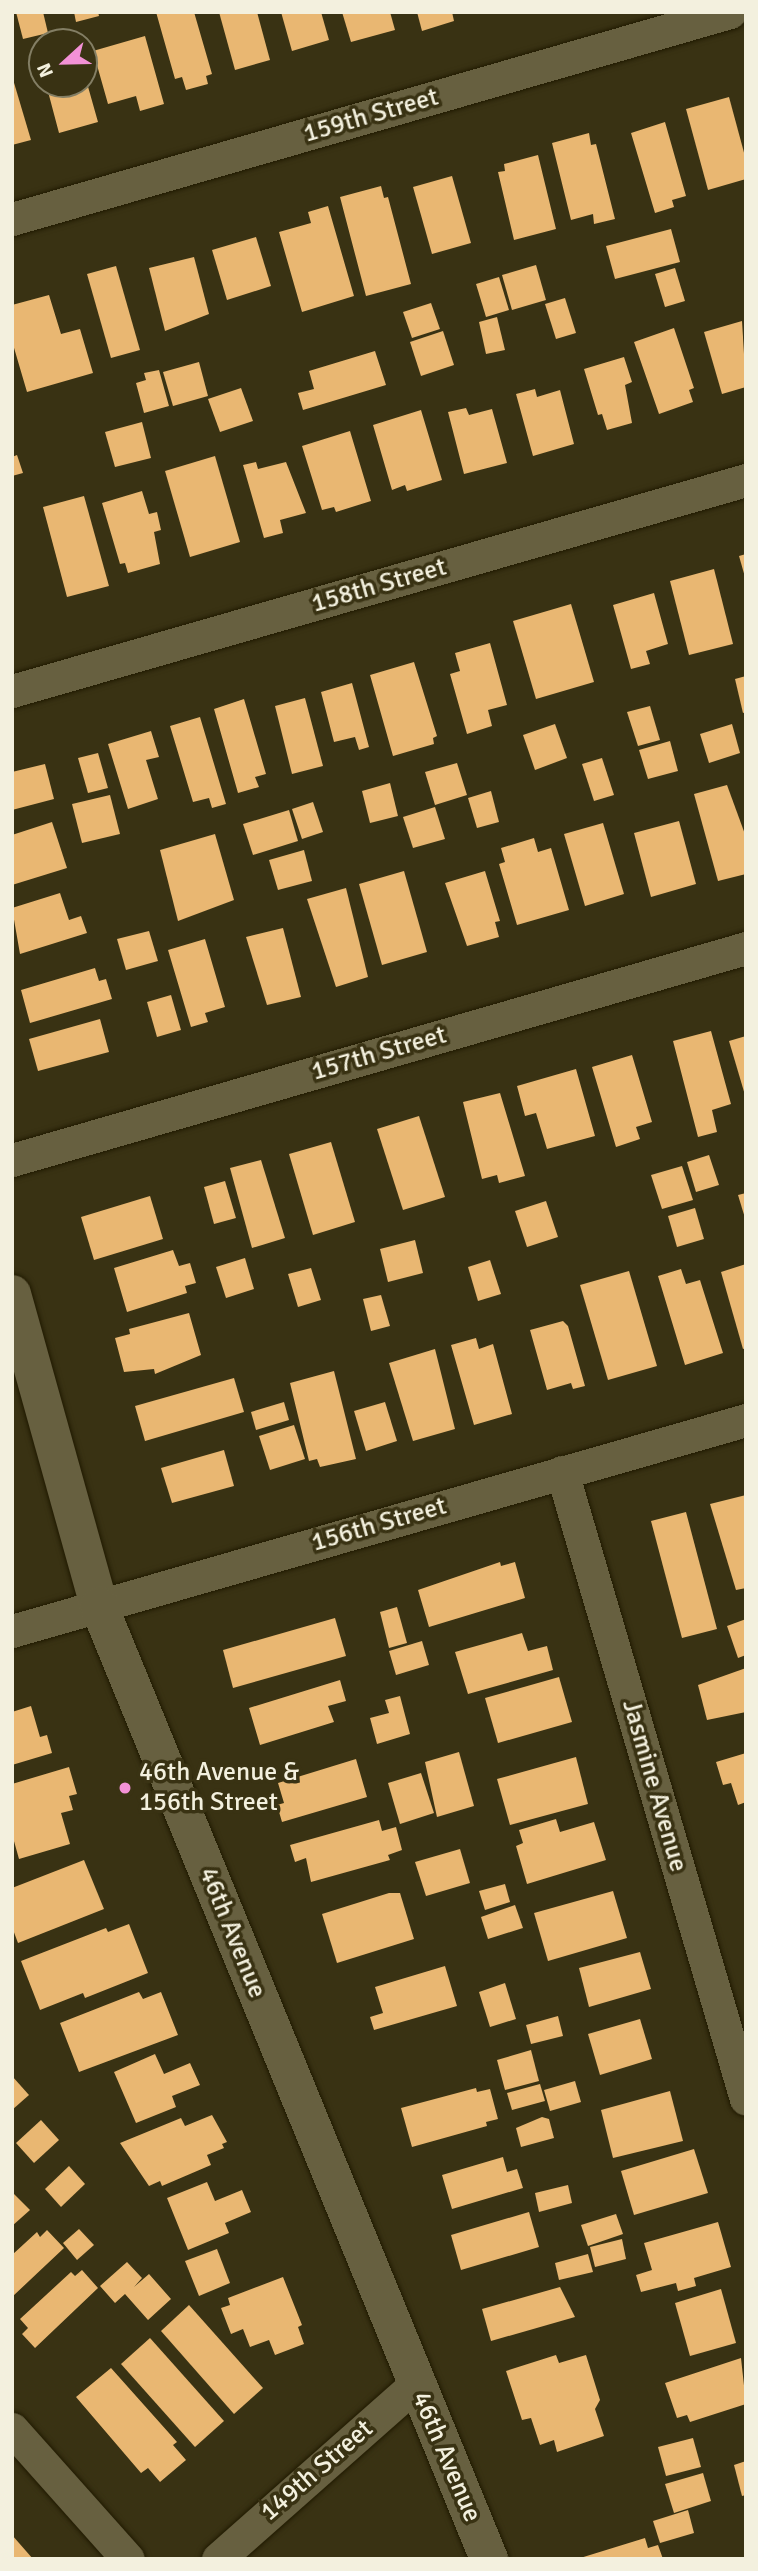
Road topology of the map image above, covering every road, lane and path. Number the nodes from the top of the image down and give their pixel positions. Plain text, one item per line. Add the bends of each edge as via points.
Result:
1 (730, 12) edge
2 (12, 219) edge
3 (746, 480) edge
4 (12, 691) edge
5 (746, 948) edge
6 (12, 1160) edge
7 (12, 1294) edge
8 (746, 1420) edge
9 (562, 1472) junction
10 (99, 1606) junction
11 (12, 1631) edge
12 (746, 2099) edge
13 (416, 2384) junction
14 (12, 2429) edge
15 (128, 2559) edge
16 (218, 2559) edge
17 (489, 2559) edge

1 - 2 street, 159th Street
3 - 4 street, 158th Street
5 - 6 street, 157th Street
7 - 10 street, 46th Avenue
8 - 9 street, 156th Street
9 - 10 street, 156th Street
9 - 12 street, Jasmine Avenue
10 - 11 street, 156th Street
10 - 13 street, 46th Avenue
13 - 16 street, 149th Street
13 - 17 street, 46th Avenue
14 - 15 street

